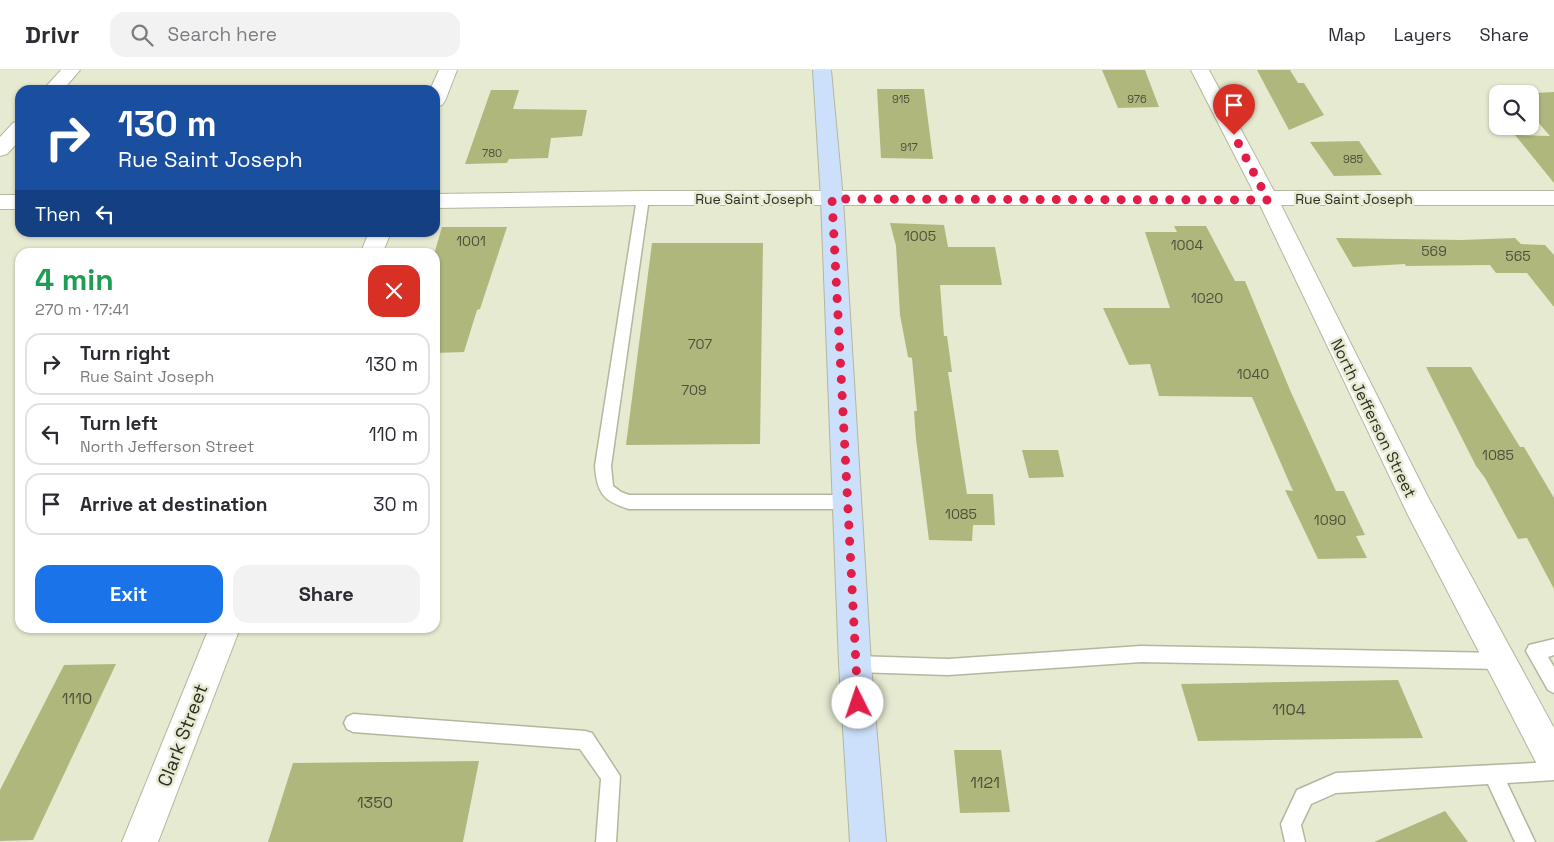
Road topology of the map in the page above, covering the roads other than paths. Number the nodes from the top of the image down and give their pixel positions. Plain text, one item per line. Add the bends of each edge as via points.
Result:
1 (71, 70) edge
2 (448, 70) edge
3 (822, 70) edge
4 (1200, 70) edge
5 (58, 85) edge
6 (440, 89) edge
7 (15, 134) edge
8 (0, 150) edge
9 (643, 198) junction
10 (1554, 198) edge
11 (832, 199) junction
12 (1268, 200) junction
13 (440, 201) edge
14 (0, 202) edge
15 (15, 202) edge
16 (846, 502) junction
17 (222, 633) edge
18 (1554, 647) edge
19 (1500, 660) junction
20 (855, 664) junction
21 (1554, 684) edge
22 (353, 724) dead end
23 (1554, 762) edge
24 (1554, 771) edge
25 (1493, 774) junction
26 (140, 842) edge
27 (606, 842) edge
28 (868, 842) edge
29 (1294, 842) edge
30 (1525, 842) edge

1 - 5 street
2 - 6 street
3 - 11 street
4 - 12 street, North Jefferson Street
7 - 8 street
9 - 11 street, Rue Saint Joseph
9 - 13 street, Rue Saint Joseph
9 - 16 lane via 603,466 604,485 613,498 629,502
10 - 12 street, Rue Saint Joseph
11 - 12 street, Rue Saint Joseph
11 - 16 street
12 - 19 street, North Jefferson Street via 1418,506
14 - 15 street
16 - 20 street
17 - 26 street, Clark Street
18 - 21 lane via 1535,651
19 - 20 lane via 1141,654 948,667
19 - 23 street, North Jefferson Street
20 - 28 street
22 - 27 lane via 585,740 611,776
24 - 25 lane
25 - 29 lane via 1336,783 1304,798 1291,824
25 - 30 lane

